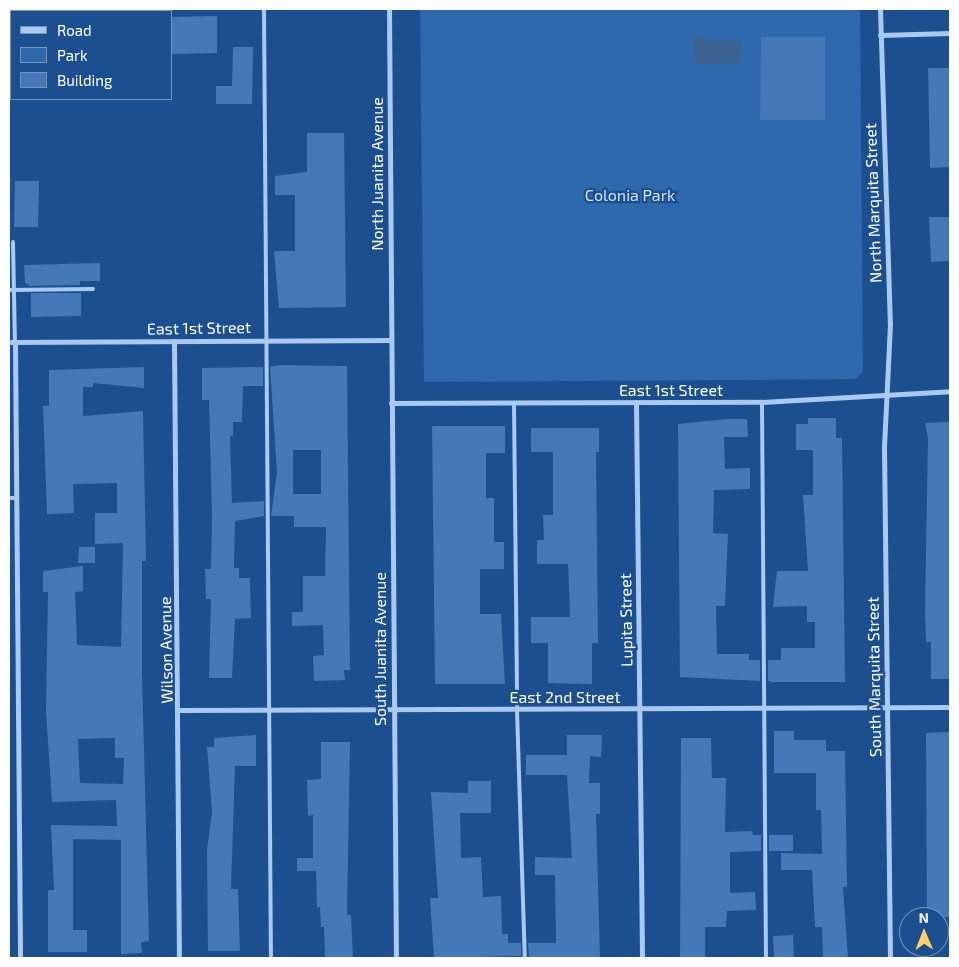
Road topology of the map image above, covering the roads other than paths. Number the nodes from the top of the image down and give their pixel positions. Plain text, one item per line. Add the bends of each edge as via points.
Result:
1 (264, 9) edge
2 (389, 9) edge
3 (880, 9) edge
4 (950, 33) edge
5 (880, 35) junction
6 (13, 242) dead end
7 (93, 289) dead end
8 (11, 290) edge
9 (266, 340) junction
10 (390, 340) junction
11 (174, 341) junction
12 (9, 342) edge
13 (15, 342) junction
14 (950, 391) edge
15 (887, 395) junction
16 (636, 402) junction
17 (762, 402) junction
18 (391, 403) junction
19 (514, 404) junction
20 (9, 498) edge
21 (16, 498) junction
22 (887, 707) junction
23 (950, 707) edge
24 (763, 708) junction
25 (393, 709) junction
26 (640, 709) junction
27 (179, 710) junction
28 (269, 710) junction
29 (517, 710) junction
30 (20, 958) edge
31 (179, 958) edge
32 (271, 958) edge
33 (396, 958) edge
34 (525, 958) edge
35 (642, 958) edge
36 (766, 958) edge
37 (890, 958) edge

1 - 9 lane
2 - 10 street, North Juanita Avenue
3 - 5 street, North Marquita Street
4 - 5 street
5 - 15 street, North Marquita Street via 890,324
6 - 8 lane
7 - 8 lane
8 - 13 lane
9 - 10 street, East 1st Street
9 - 11 street, East 1st Street
9 - 28 lane
10 - 18 street, South Juanita Avenue
11 - 13 street, East 1st Street
11 - 27 street, Wilson Avenue
12 - 13 street, East 1st Street
13 - 21 street
14 - 15 street, East 1st Street
15 - 17 street, East 1st Street
15 - 22 street, South Marquita Street via 884,447
16 - 17 street, East 1st Street
16 - 19 street, East 1st Street
16 - 26 street, Lupita Street
17 - 24 lane
18 - 19 street, East 1st Street
18 - 25 street, South Juanita Avenue
19 - 29 lane
20 - 21 lane
21 - 30 street
22 - 23 street, East 2nd Street
22 - 24 street, East 2nd Street
22 - 37 street, South Marquita Street
24 - 26 street, East 2nd Street
24 - 36 lane
25 - 28 street, East 2nd Street
25 - 29 street, East 2nd Street
25 - 33 street, South Juanita Avenue
26 - 29 street, East 2nd Street
26 - 35 street, Lupita Street
27 - 28 street, East 2nd Street
27 - 31 street, Wilson Avenue
28 - 32 lane
29 - 34 lane

